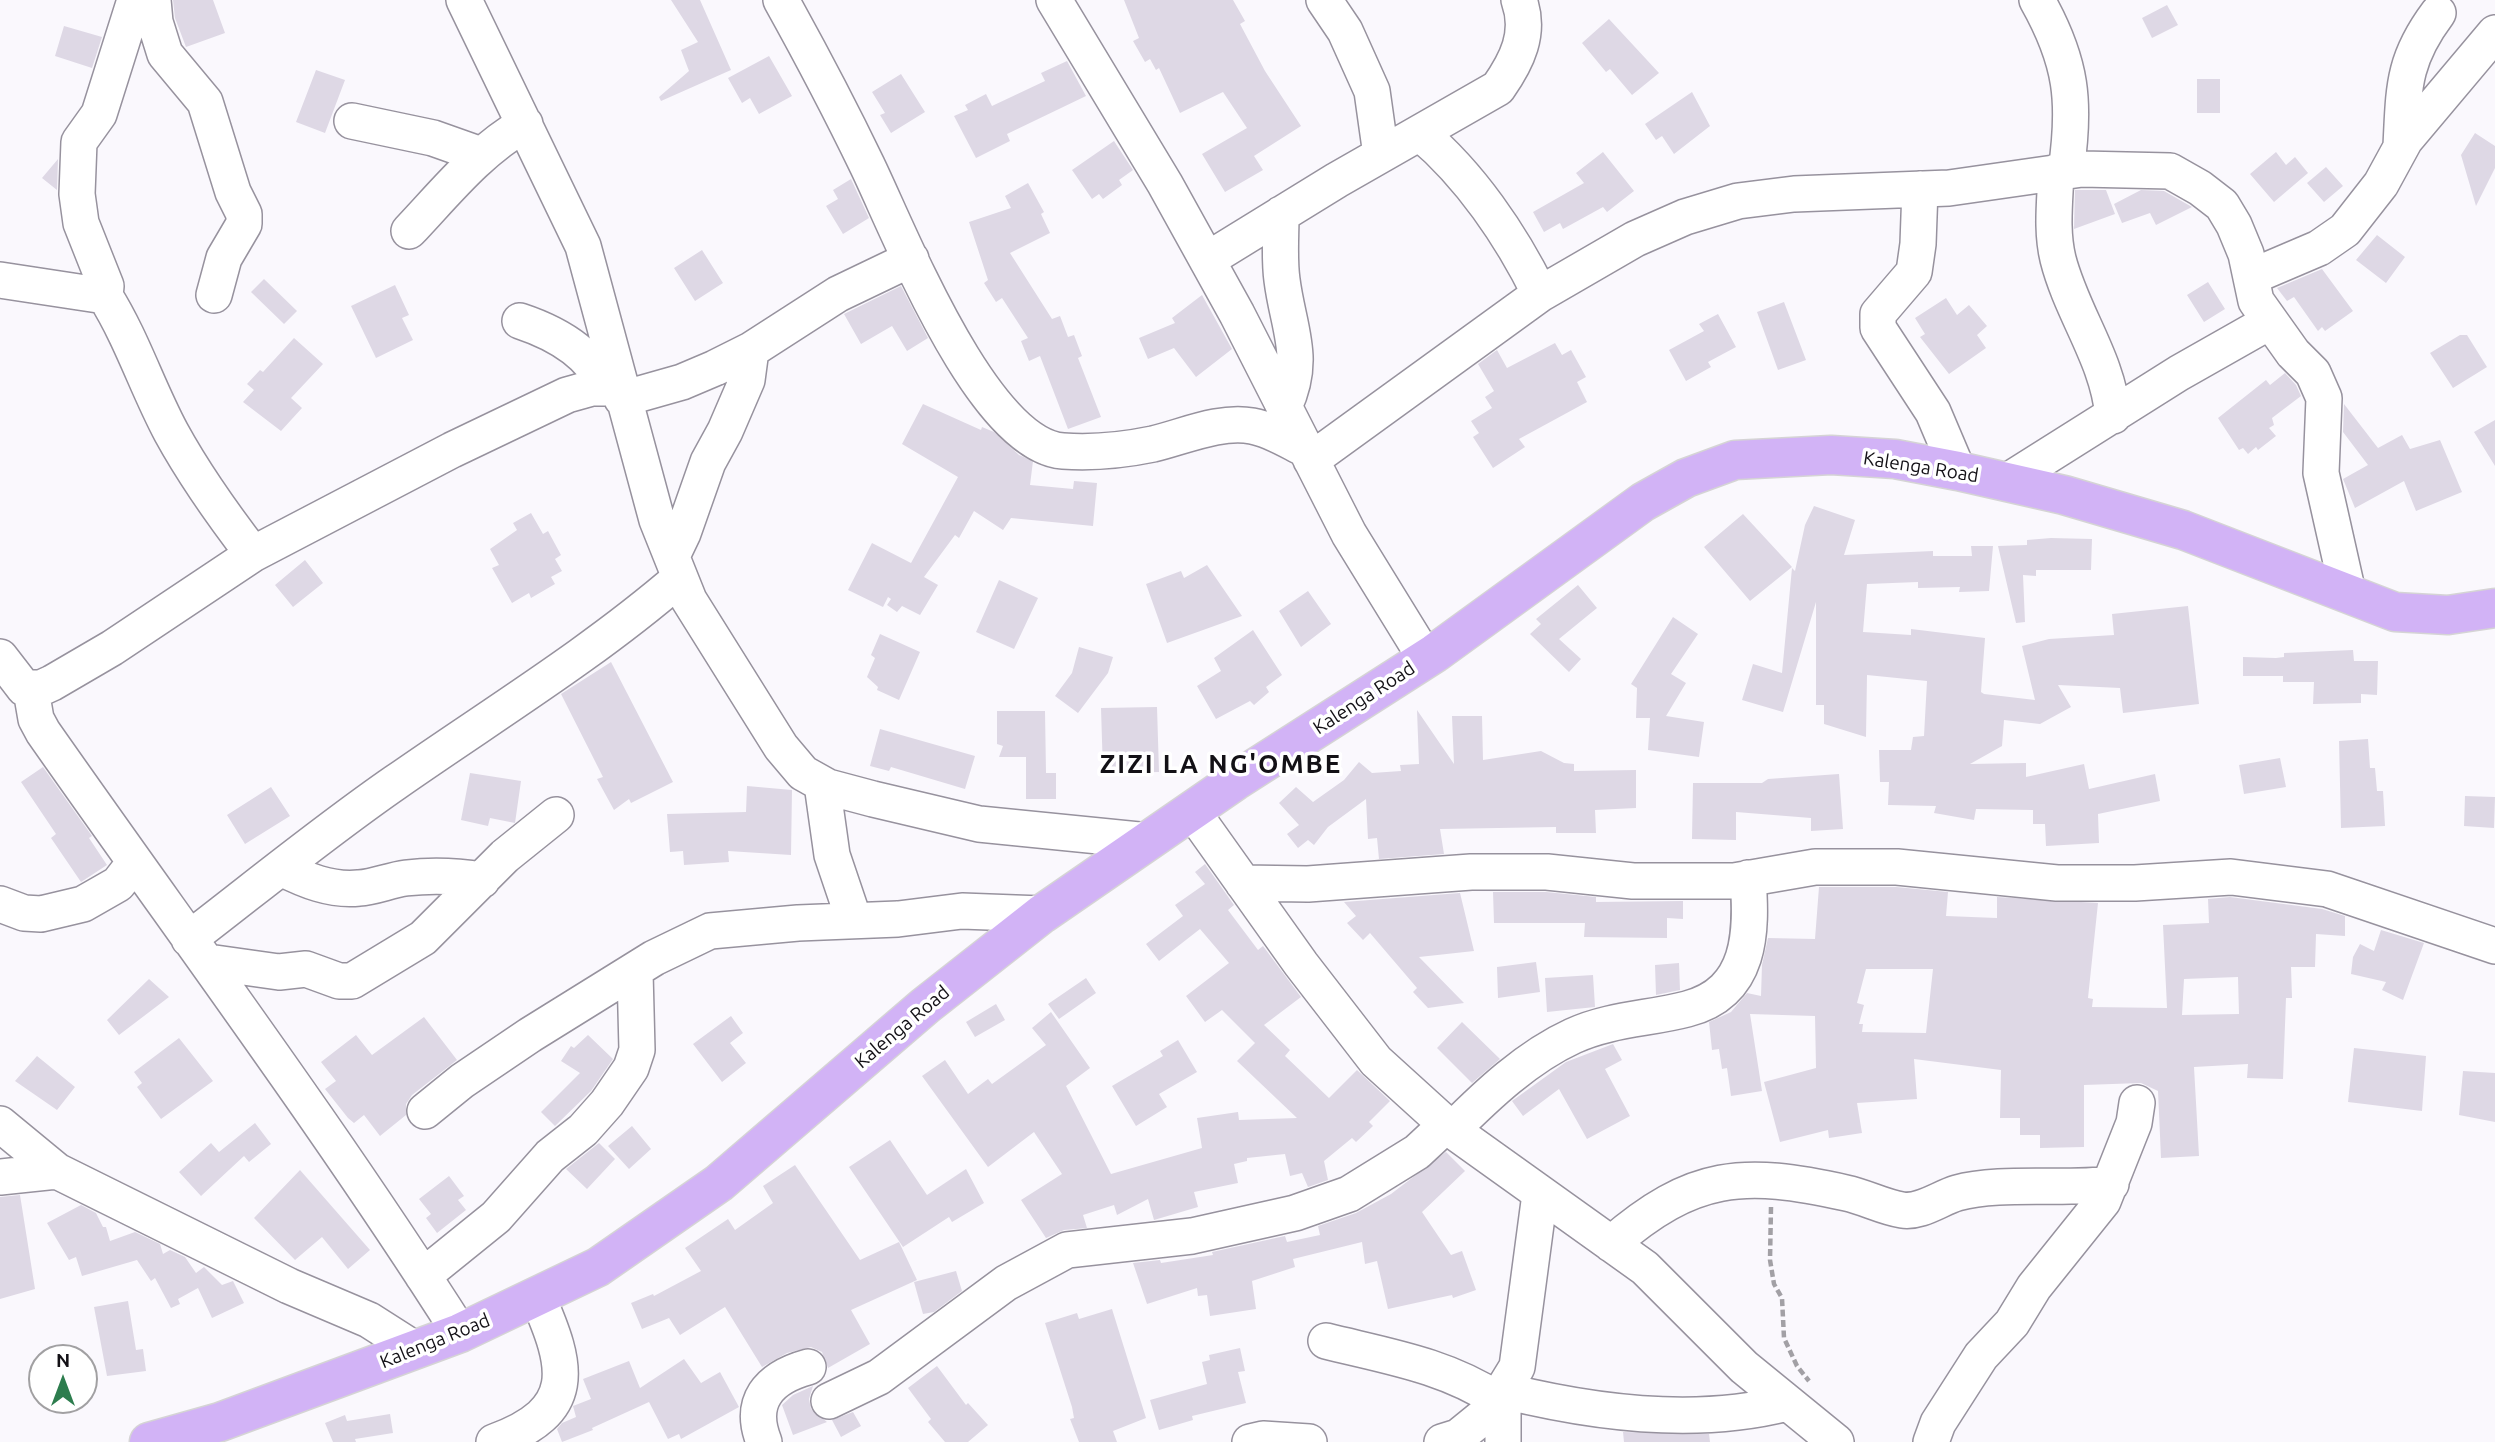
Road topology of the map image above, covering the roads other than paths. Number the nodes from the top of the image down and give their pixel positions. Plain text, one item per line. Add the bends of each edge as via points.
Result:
1 (135, 0) edge
2 (153, 0) edge
3 (464, 0) edge
4 (781, 0) edge
5 (1054, 0) edge
6 (1324, 0) edge
7 (1519, 0) edge
8 (2037, 0) edge
9 (2438, 13) dead end
10 (2495, 33) edge
11 (352, 121) dead end
12 (525, 124) junction
13 (1420, 133) junction
14 (2401, 146) junction
15 (481, 155) junction
16 (1381, 155) junction
17 (2061, 172) junction
18 (1920, 189) junction
19 (1281, 214) junction
20 (409, 231) dead end
21 (911, 259) junction
22 (1207, 260) junction
23 (2251, 277) junction
24 (0, 280) edge
25 (1540, 294) junction
26 (214, 295) dead end
27 (105, 296) junction
28 (520, 321) dead end
29 (2269, 322) junction
30 (751, 349) junction
31 (616, 392) junction
32 (1284, 407) junction
33 (2113, 416) junction
34 (1308, 454) junction
35 (1958, 471) junction
36 (2006, 482) junction
37 (253, 554) junction
38 (676, 567) junction
39 (2348, 593) junction
40 (2495, 608) edge
41 (0, 657) edge
42 (1426, 659) junction
43 (31, 690) junction
44 (822, 784) junction
45 (1192, 811) junction
46 (556, 815) dead end
47 (1149, 841) junction
48 (135, 862) junction
49 (281, 868) junction
50 (1748, 878) junction
51 (482, 880) junction
52 (1243, 883) junction
53 (0, 904) edge
54 (1042, 914) junction
55 (854, 920) junction
56 (2495, 946) edge
57 (199, 951) junction
58 (635, 972) junction
59 (2137, 1103) dead end
60 (425, 1111) dead end
61 (0, 1124) edge
62 (1449, 1127) junction
63 (57, 1171) junction
64 (0, 1177) edge
65 (2110, 1184) junction
66 (1540, 1194) junction
67 (1611, 1244) junction
68 (424, 1276) junction
69 (537, 1296) junction
70 (460, 1333) junction
71 (1326, 1341) dead end
72 (416, 1350) junction
73 (808, 1367) dead end
74 (1800, 1394) junction
75 (1501, 1396) junction
76 (829, 1402) dead end
77 (149, 1442) edge
78 (494, 1442) edge
79 (764, 1442) edge
80 (1250, 1442) edge
81 (1309, 1442) edge
82 (1442, 1442) edge
83 (1503, 1442) edge
84 (1836, 1442) edge
85 (1931, 1442) edge

1 - 27 street via 102,107 79,142 78,206 106,286
2 - 26 street via 165,54 205,102 244,214
3 - 12 street
4 - 21 street
5 - 22 street
6 - 16 street via 1345,31 1372,91
7 - 13 street via 1524,34 1514,65 1498,88
8 - 17 street via 2053,28 2070,82 2070,139
9 - 14 street via 2412,52 2405,79
10 - 14 street
11 - 15 street via 433,138
12 - 15 street
12 - 31 street via 583,246
13 - 16 street
13 - 25 street via 1463,174
14 - 23 street via 2381,184 2345,230 2319,247
15 - 20 street
16 - 19 street
17 - 18 street
17 - 23 street via 2170,171 2222,205 2234,225
17 - 33 street via 2053,230 2058,258 2111,388
18 - 25 street via 1738,201 1635,239
18 - 35 street via 1919,244 1913,272 1878,314 1878,328 1933,412
19 - 22 street
19 - 32 street via 1281,276 1297,361
21 - 30 street via 838,294
21 - 34 street via 981,385 1010,421 1032,439 1059,451 1094,451 1229,426 1252,426
22 - 32 street
23 - 29 street via 2256,301
24 - 27 street
25 - 34 street
27 - 37 street via 177,442 206,492
28 - 31 street via 564,340
29 - 33 street
29 - 39 street via 2313,373 2324,398 2321,473
30 - 31 street via 682,382
30 - 38 street via 747,380 708,462
31 - 37 street via 567,395 527,412
31 - 38 street
32 - 34 street
33 - 36 street
34 - 42 street via 1349,534
35 - 36 main road, Kalenga Road
35 - 42 main road, Kalenga Road via 1895,459 1831,455 1735,460 1686,478 1643,502
36 - 39 main road, Kalenga Road via 2183,530
37 - 43 street via 112,648
38 - 44 street via 689,600 780,747 803,773
38 - 49 street via 625,623 394,783
39 - 40 main road, Kalenga Road via 2395,612 2448,615
41 - 43 street via 24,688
42 - 45 main road, Kalenga Road
43 - 48 street via 43,732
44 - 47 street via 979,824
44 - 55 street via 832,855
45 - 47 main road, Kalenga Road
45 - 52 street
46 - 51 street
47 - 54 main road, Kalenga Road
48 - 53 street via 118,884 83,904 41,914
48 - 57 street
49 - 51 street via 338,888 432,876
49 - 57 street
50 - 52 street via 1633,881 1547,872 1471,872 1308,884
50 - 56 street via 1815,867 1897,867 2057,883 2231,877 2327,889
50 - 62 street via 1751,917 1747,948 1731,980 1715,994 1689,1009 1602,1025 1571,1037 1490,1092
51 - 57 street via 423,938 352,981 306,969 279,972
52 - 62 street via 1376,1061
54 - 55 street via 962,911
54 - 69 main road, Kalenga Road via 925,1006 719,1183 598,1267
55 - 58 street via 710,931 664,952
57 - 68 street
58 - 60 street via 530,1035
58 - 68 street via 637,1050 619,1086 583,1130 550,1156 496,1217
59 - 65 street
61 - 63 street
62 - 66 street
62 - 76 street via 1349,1194 1295,1213 1192,1236 1068,1250 1006,1283 879,1377
63 - 64 street
63 - 72 street via 289,1286 369,1320
65 - 67 street via 1962,1192 1921,1209 1904,1210 1849,1193 1777,1182 1715,1182 1643,1217
65 - 85 street via 2012,1323 1960,1386
66 - 67 street
66 - 75 street via 1517,1367
67 - 74 street via 1645,1268 1744,1367
68 - 70 street
69 - 70 main road, Kalenga Road
69 - 78 street via 555,1335 560,1388 555,1403 536,1422
70 - 72 main road, Kalenga Road
71 - 75 street via 1429,1366
72 - 77 main road, Kalenga Road via 220,1422
73 - 79 street via 778,1380 763,1396 757,1421
74 - 75 street via 1752,1412 1652,1413
74 - 84 street
75 - 82 street via 1458,1437
75 - 83 street
80 - 81 street

